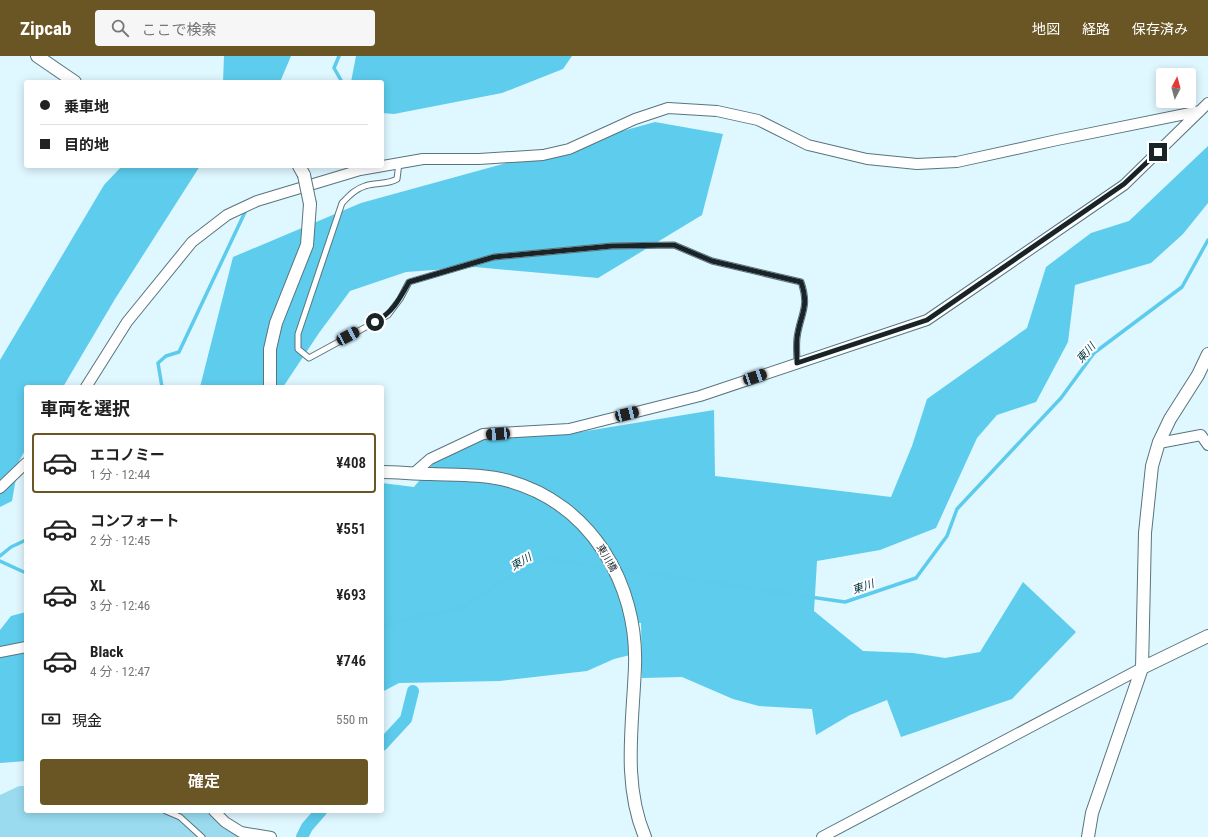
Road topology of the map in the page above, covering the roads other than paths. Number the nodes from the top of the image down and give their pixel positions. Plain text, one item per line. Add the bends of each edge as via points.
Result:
1 (36, 56) edge
2 (72, 80) edge
3 (1208, 103) edge
4 (1200, 111) junction
5 (399, 163) junction
6 (384, 166) edge
7 (375, 168) edge
8 (301, 170) edge
9 (1208, 354) edge
10 (797, 363) junction
11 (87, 385) edge
12 (270, 385) edge
13 (1158, 443) junction
14 (1208, 445) edge
15 (24, 465) edge
16 (384, 472) edge
17 (414, 472) junction
18 (0, 488) edge
19 (1208, 636) edge
20 (24, 647) edge
21 (0, 652) edge
22 (1142, 668) junction
23 (171, 813) edge
24 (216, 813) edge
25 (202, 837) edge
26 (271, 837) edge
27 (645, 837) edge
28 (822, 837) edge
29 (1088, 837) edge

1 - 2 street
3 - 4 street
4 - 5 street via 957,162 917,164 867,160 808,145 758,120 717,111 668,108 635,119 562,151 543,155 479,160 423,159
4 - 10 street via 1124,184 927,320
5 - 6 street
5 - 10 lane via 397,179 366,185 353,192 342,203 298,334 298,349 309,358 388,315 409,282 494,257 612,246 674,245 712,261 801,282 805,307 797,338
7 - 11 street via 346,174 257,201 227,214 192,242 127,322
8 - 12 street, bridge via 310,204 307,245 276,323 270,349
9 - 13 street via 1198,376
10 - 17 street via 700,396 569,429 483,434 430,460
13 - 14 street via 1201,434
13 - 22 street via 1152,466 1145,533
15 - 18 street
16 - 17 street, 東川橋
17 - 27 street, 東川橋 via 484,476 532,489 560,505 592,533 603,550 623,590 634,624 631,778 636,813
19 - 22 street
20 - 21 street
22 - 28 street
22 - 29 street via 1092,813
23 - 25 lane via 180,817
24 - 26 street via 242,832

